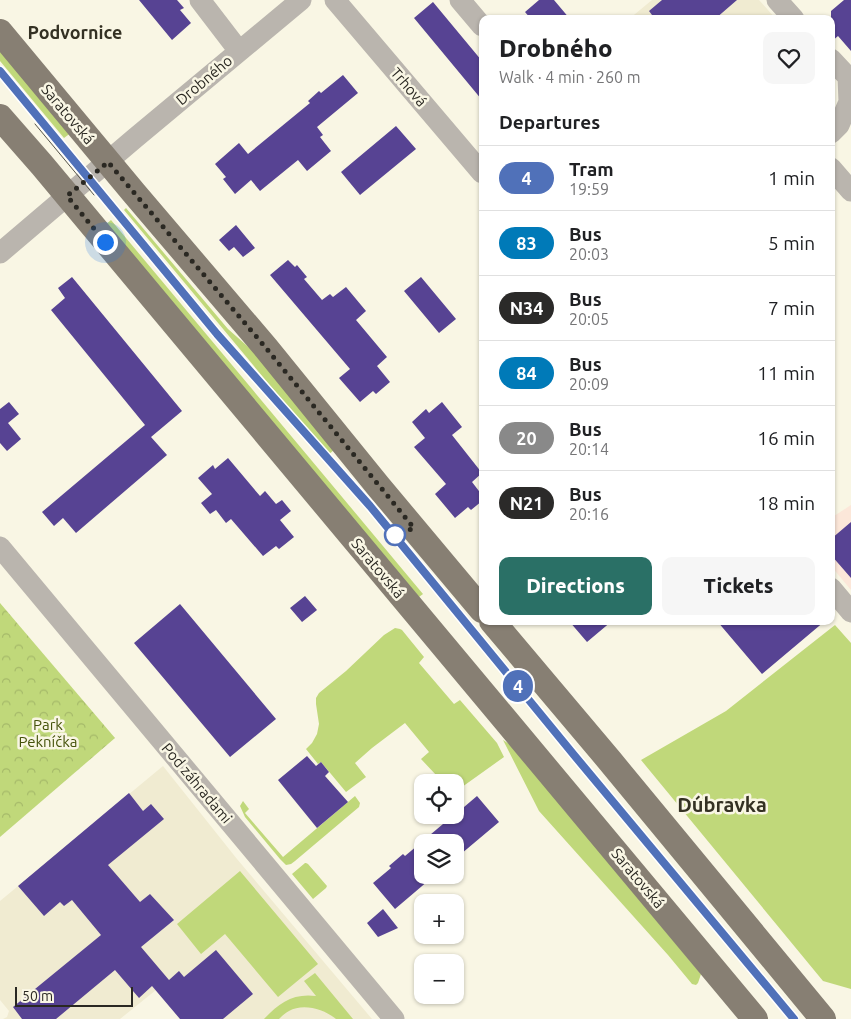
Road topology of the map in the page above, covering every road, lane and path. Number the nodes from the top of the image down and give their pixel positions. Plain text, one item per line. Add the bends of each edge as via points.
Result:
1 (200, 0) edge
2 (301, 0) edge
3 (335, 0) edge
4 (460, 0) edge
5 (777, 0) edge
6 (790, 15) edge
7 (479, 22) edge
8 (0, 32) edge
9 (239, 51) junction
10 (835, 63) edge
11 (0, 117) edge
12 (835, 129) edge
13 (108, 162) junction
14 (479, 170) edge
15 (835, 173) edge
16 (851, 191) edge
17 (67, 196) junction
18 (0, 253) edge
19 (0, 547) edge
20 (835, 593) edge
21 (479, 606) edge
22 (851, 612) edge
23 (495, 625) edge
24 (394, 1019) edge
25 (755, 1019) edge
26 (823, 1019) edge

1 - 9 street
2 - 9 street, Drobného
3 - 14 street, Trhová
4 - 7 street
5 - 6 street
8 - 13 main road, Saratovská
9 - 13 street, Drobného
10 - 12 street via 848,77 849,102
11 - 17 main road, Saratovská
13 - 17 street, Drobného
13 - 21 main road, Saratovská
15 - 16 street
17 - 18 street, Drobného
17 - 25 main road, Saratovská
19 - 24 street, Pod záhradami
20 - 22 street
23 - 26 main road

